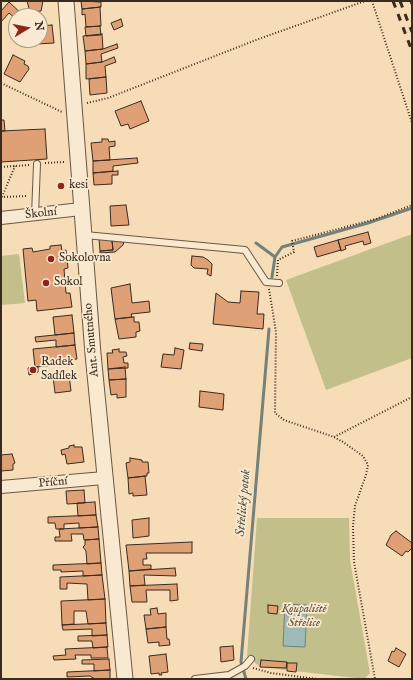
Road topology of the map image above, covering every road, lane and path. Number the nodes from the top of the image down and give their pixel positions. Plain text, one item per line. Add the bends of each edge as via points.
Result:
1 (66, 1) edge
2 (365, 1) edge
3 (372, 1) edge
4 (1, 83) edge
5 (73, 108) junction
6 (412, 123) edge
7 (37, 164) dead end
8 (15, 166) dead end
9 (36, 196) junction
10 (1, 197) edge
11 (412, 205) edge
12 (81, 209) junction
13 (35, 215) junction
14 (1, 218) edge
15 (83, 235) junction
16 (270, 282) junction
17 (278, 282) joint
18 (412, 397) edge
19 (334, 437) junction
20 (104, 478) junction
21 (1, 487) edge
22 (251, 659) dead end
23 (242, 667) junction
24 (125, 679) edge
25 (195, 679) edge
26 (317, 679) edge
27 (375, 679) edge

1 - 5 street, Ant. Smutného
2 - 5 path via 256,40 108,98
3 - 6 path
4 - 5 path via 62,112
5 - 12 street, Ant. Smutného
7 - 9 lane
8 - 10 path
9 - 10 path
9 - 13 lane
11 - 17 path via 376,219 292,242 294,252 278,260
12 - 13 street, Školní
12 - 15 street, Ant. Smutného
13 - 14 street, Školní
15 - 16 lane via 245,250 266,282
15 - 20 street, Ant. Smutného
16 - 17 lane
16 - 19 path via 276,332 275,413 284,420
18 - 19 path
19 - 27 path via 352,447 368,465 355,506 354,562
20 - 21 street, Příční
20 - 24 street, Ant. Smutného
22 - 23 lane
23 - 25 lane via 225,676
23 - 26 path

